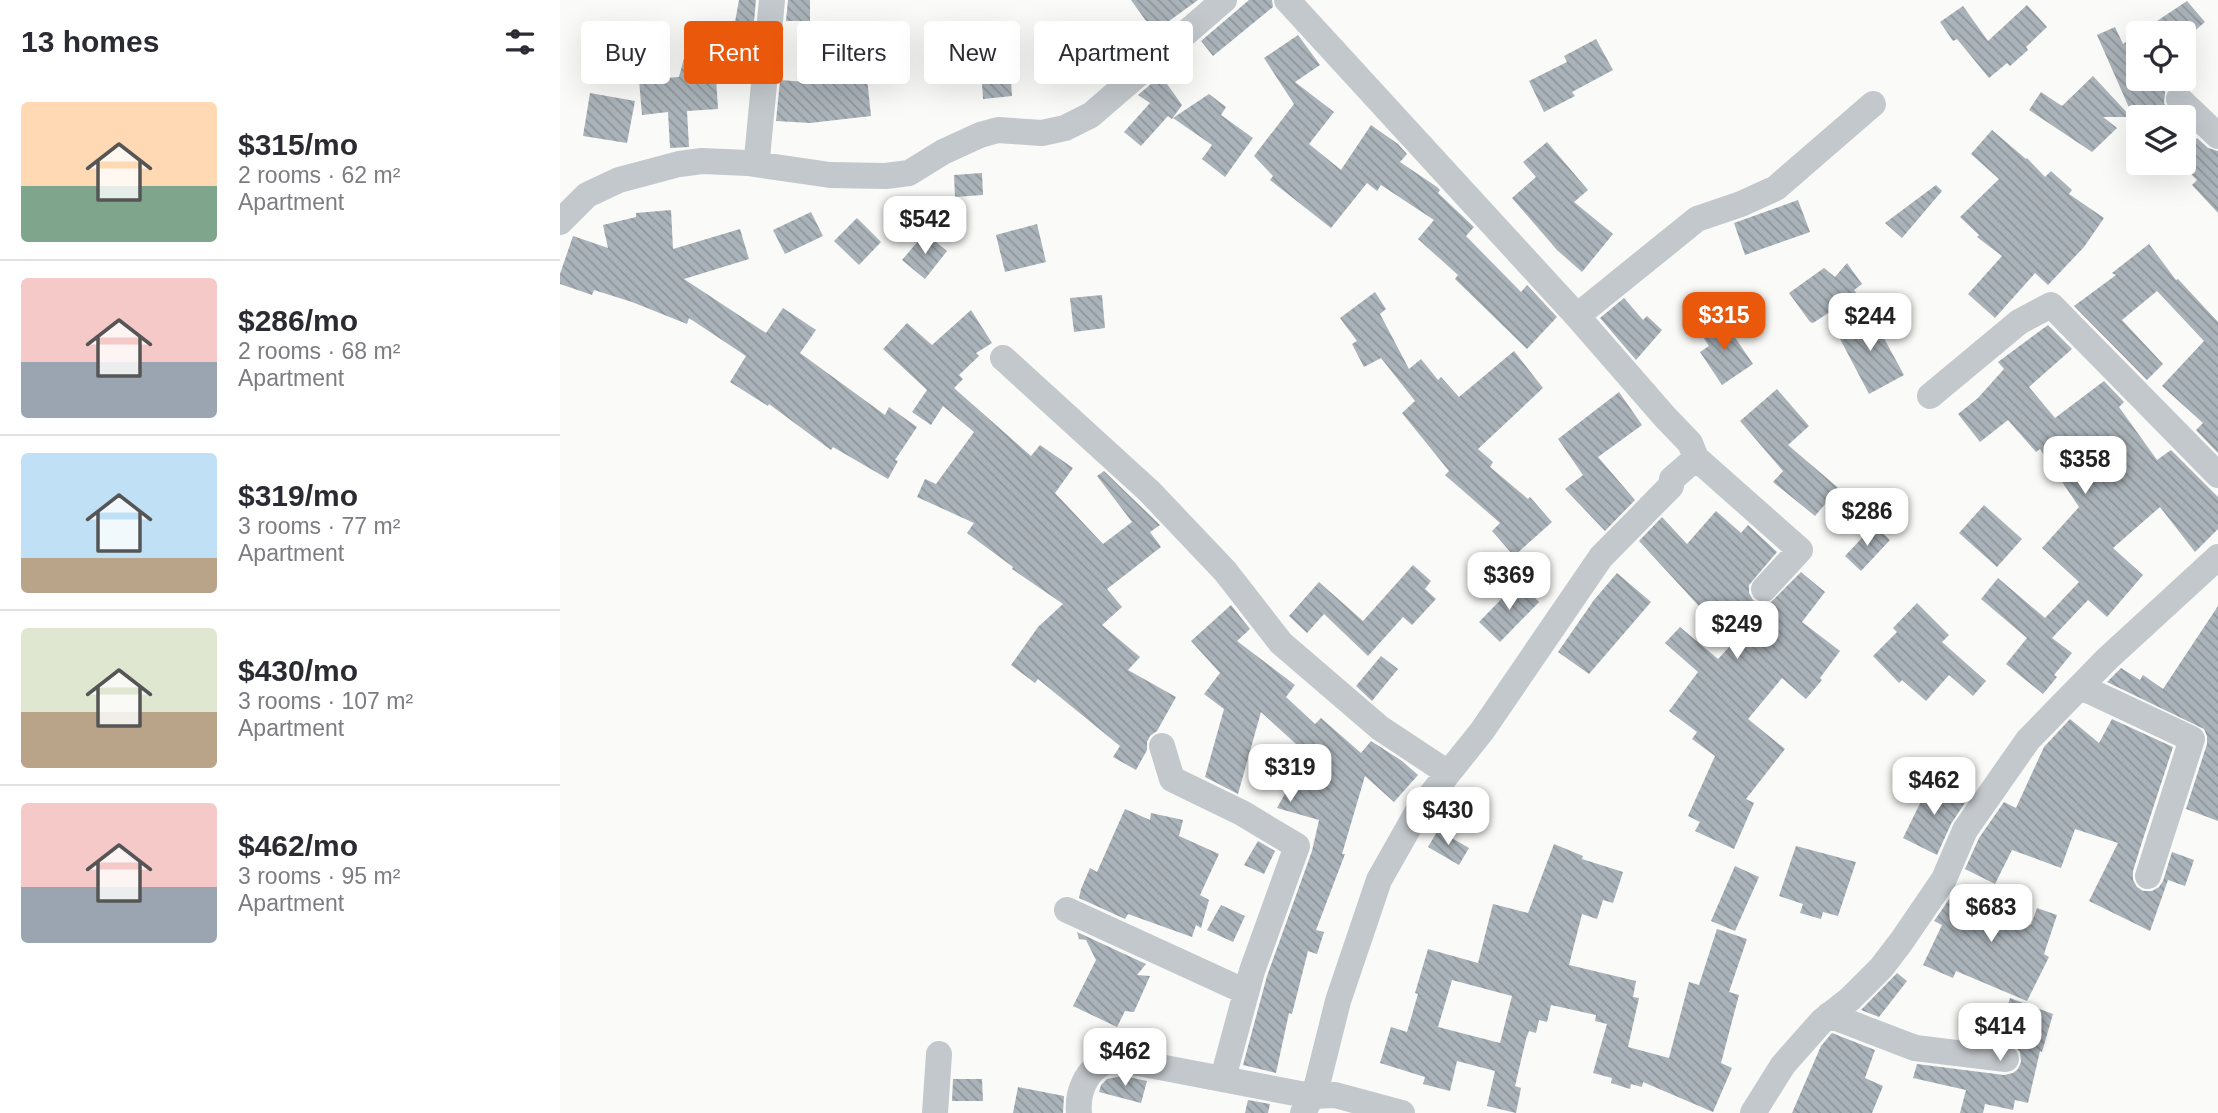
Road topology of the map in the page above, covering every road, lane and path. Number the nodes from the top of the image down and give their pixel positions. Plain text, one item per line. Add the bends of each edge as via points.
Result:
1 (772, 0) edge
2 (1224, 0) edge
3 (1287, 0) edge
4 (2179, 99) dead end
5 (1873, 104) dead end
6 (2218, 136) edge
7 (748, 163) junction
8 (560, 222) edge
9 (1577, 316) junction
10 (1003, 358) dead end
11 (1930, 396) dead end
12 (1696, 458) junction
13 (2218, 475) edge
14 (2218, 557) edge
15 (1764, 589) dead end
16 (2081, 687) junction
17 (1162, 746) dead end
18 (1448, 773) junction
19 (2148, 876) dead end
20 (1068, 910) dead end
21 (1246, 992) junction
22 (1829, 1015) junction
23 (939, 1054) dead end
24 (2006, 1059) dead end
25 (1223, 1078) junction
26 (1307, 1104) edge
27 (936, 1113) edge
28 (1079, 1113) edge
29 (1402, 1113) edge
30 (1753, 1113) edge

1 - 7 street via 757,158
2 - 7 street via 1091,114 1065,128 1042,133 998,130 943,152 909,173 886,176 830,175
3 - 9 street
4 - 6 street
5 - 9 street via 1776,188 1697,219
7 - 8 street via 679,164 619,180 587,195
9 - 12 street via 1690,443
10 - 18 street via 1149,491 1225,571 1282,643 1380,728
11 - 13 street via 2018,322 2051,304
12 - 15 street via 1800,550
12 - 18 street via 1601,557 1482,732
14 - 16 street
16 - 19 street via 2192,739
16 - 22 street via 2028,740 1995,784 1965,830 1944,879 1901,942 1881,968
17 - 21 street via 1172,779 1297,846
18 - 26 street via 1418,811 1379,880 1338,1001 1323,1068
20 - 21 street
21 - 25 street
22 - 24 street via 1915,1048
22 - 30 street via 1783,1065
23 - 27 street
25 - 26 street
25 - 28 street via 1123,1060 1105,1062 1086,1078 1077,1100
26 - 29 street via 1335,1095

